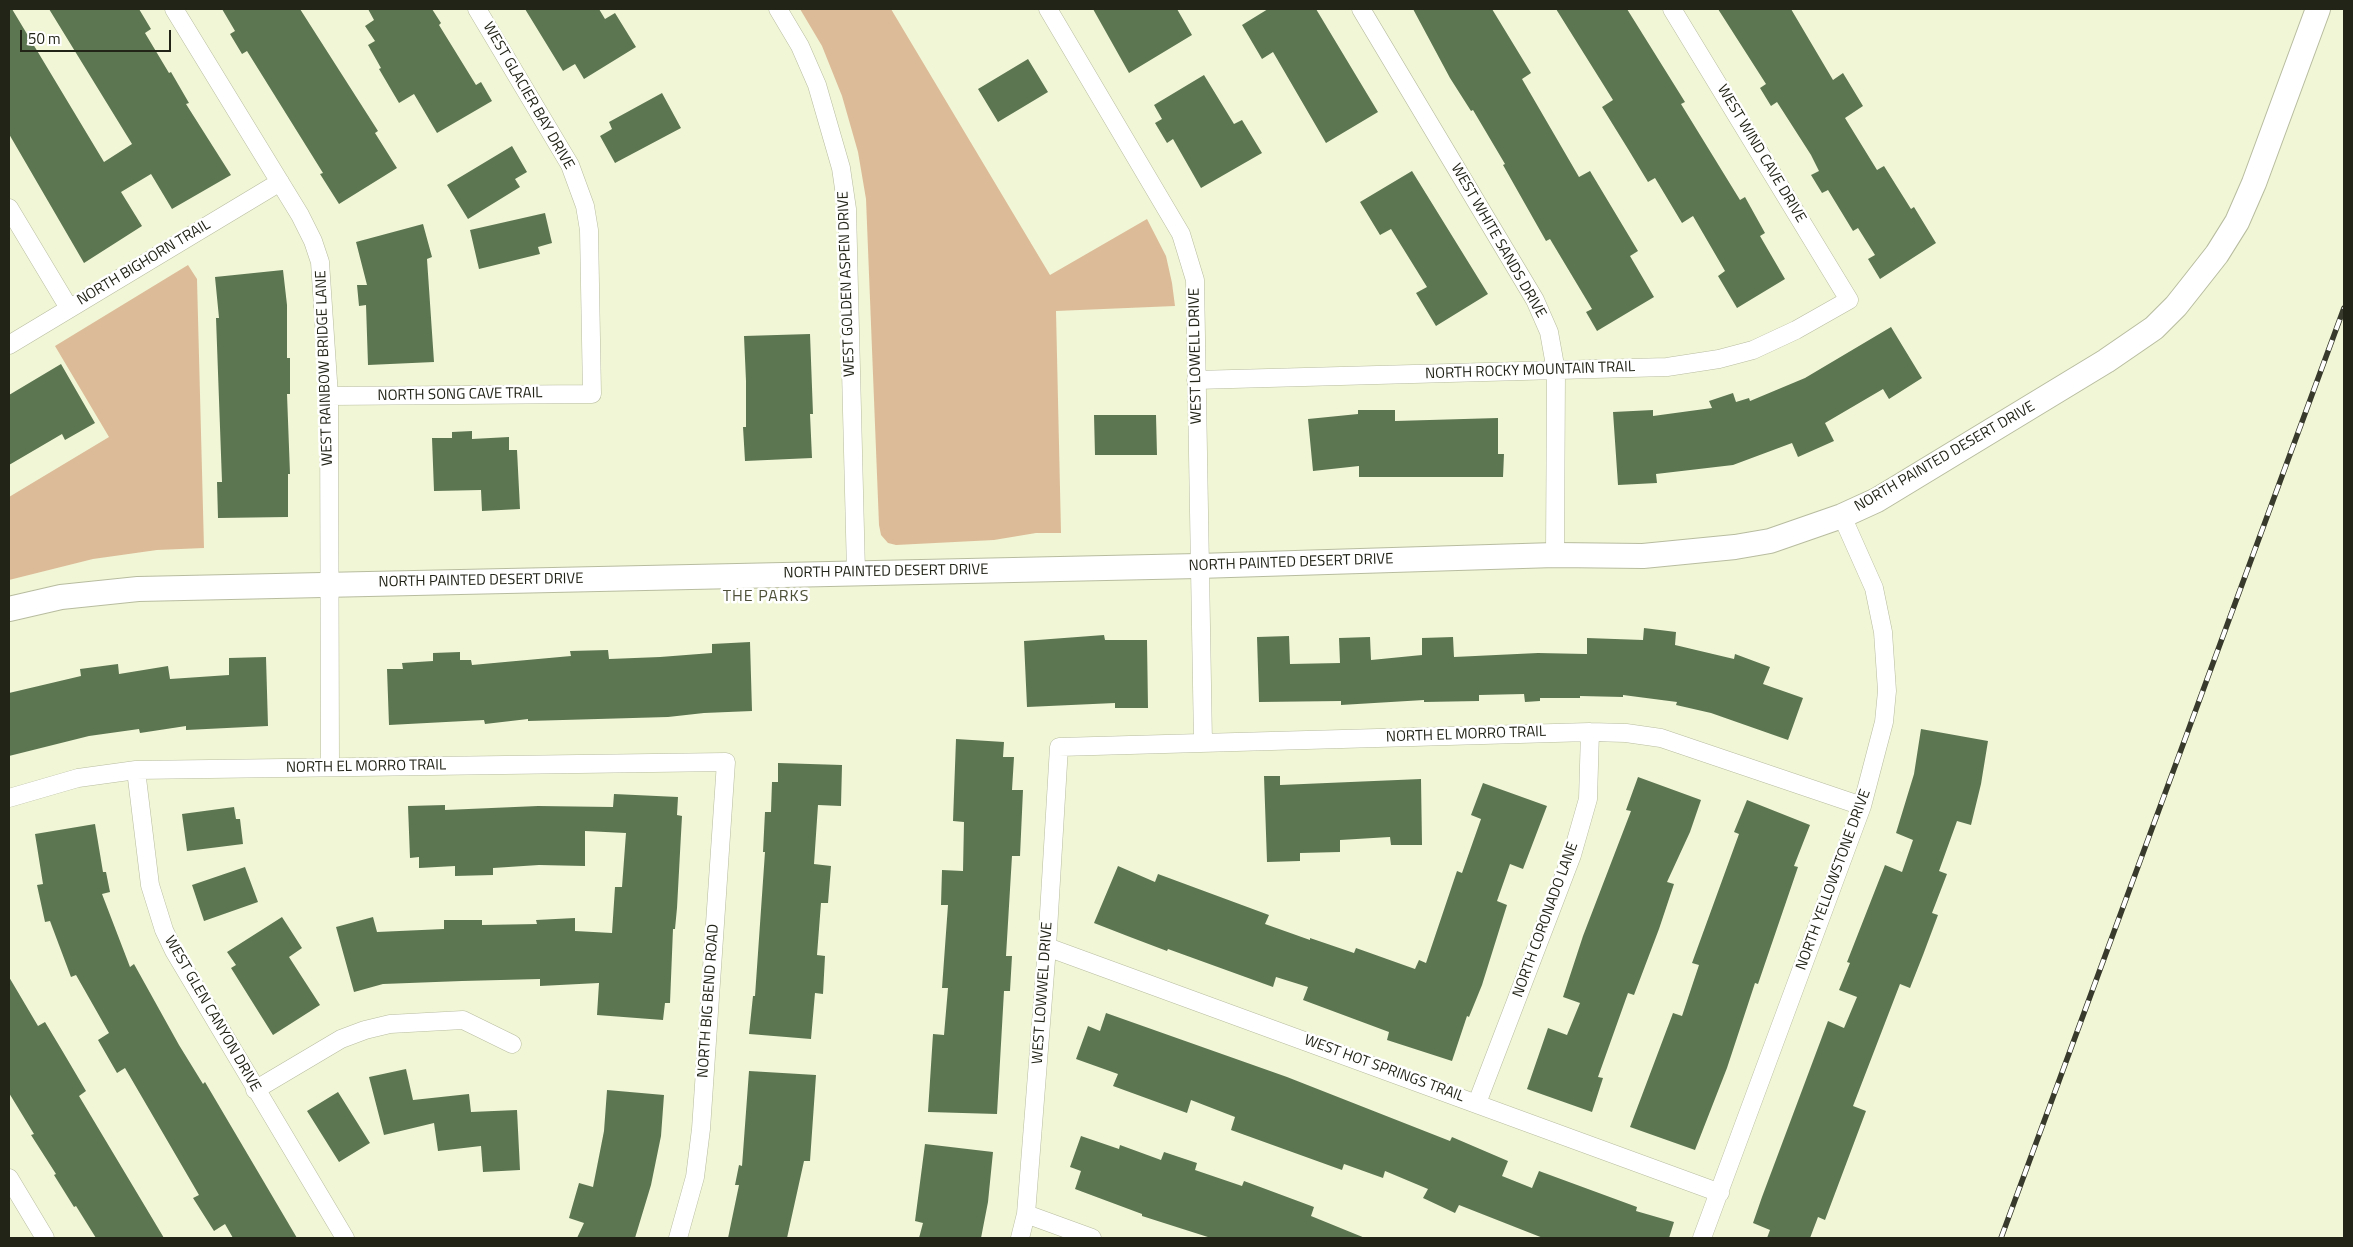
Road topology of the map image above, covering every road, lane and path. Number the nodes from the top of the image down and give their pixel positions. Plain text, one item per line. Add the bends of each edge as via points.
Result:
1 (174, 9) edge
2 (477, 9) edge
3 (778, 9) edge
4 (1048, 9) edge
5 (1361, 9) edge
6 (1672, 9) edge
7 (2318, 9) edge
8 (280, 182) junction
9 (9, 208) edge
10 (1849, 300) joint
11 (69, 308) junction
12 (9, 345) edge
13 (1556, 371) junction
14 (1196, 380) junction
15 (592, 394) joint
16 (329, 396) junction
17 (1842, 516) junction
18 (1555, 555) junction
19 (1198, 566) junction
20 (856, 572) junction
21 (330, 585) junction
22 (9, 609) edge
23 (1590, 732) junction
24 (1203, 742) junction
25 (1060, 747) joint
26 (726, 762) joint
27 (330, 767) junction
28 (136, 770) junction
29 (9, 798) edge
30 (1862, 806) junction
31 (1047, 947) junction
32 (512, 1044) dead end
33 (256, 1090) junction
34 (1478, 1103) junction
35 (9, 1178) edge
36 (1720, 1193) junction
37 (1026, 1214) junction
38 (45, 1238) edge
39 (345, 1238) edge
40 (678, 1238) edge
41 (1020, 1238) edge
42 (1092, 1238) edge
43 (1702, 1238) edge

1 - 8 street, WEST RAINBOW BRIDGE LANE
2 - 15 street, WEST GLACIER BAY DRIVE via 570,165 585,206 589,230
3 - 20 street, WEST GOLDEN ASPEN DRIVE via 800,46 817,85 844,184
4 - 14 street, WEST LOWELL DRIVE via 1181,234 1195,280
5 - 13 street, WEST WHITE SANDS DRIVE via 1535,300 1549,332
6 - 10 street, WEST WIND CAVE DRIVE
7 - 17 street, NORTH PAINTED DESERT DRIVE via 2237,222 2217,254 2176,306 2154,328 2106,362 1891,492
8 - 11 street, NORTH BIGHORN TRAIL
8 - 16 street, WEST RAINBOW BRIDGE LANE via 313,241 320,262
9 - 11 street
10 - 13 street, NORTH ROCKY MOUNTAIN TRAIL via 1788,334 1753,350 1720,359 1667,367
11 - 12 street, NORTH BIGHORN TRAIL
13 - 14 street, NORTH ROCKY MOUNTAIN TRAIL
13 - 18 street, WEST WHITE SANDS DRIVE
14 - 19 street, WEST LOWELL DRIVE
15 - 16 street, NORTH SONG CAVE TRAIL
16 - 21 street, WEST RAINBOW BRIDGE LANE
17 - 18 street, NORTH PAINTED DESERT DRIVE via 1770,540 1735,547 1644,556
17 - 30 street, NORTH YELLOWSTONE DRIVE via 1874,588 1883,632 1886,671 1884,722
18 - 19 street, NORTH PAINTED DESERT DRIVE
19 - 20 street, NORTH PAINTED DESERT DRIVE
19 - 24 street, WEST LOWELL DRIVE
20 - 21 street, NORTH PAINTED DESERT DRIVE
21 - 22 street, NORTH PAINTED DESERT DRIVE via 138,588 61,597
21 - 27 street, WEST RAINBOW BRIDGE LANE
23 - 24 street, NORTH EL MORRO TRAIL
23 - 30 street, NORTH EL MORRO TRAIL via 1661,738
23 - 34 street, NORTH CORONADO LANE via 1588,799 1572,856
24 - 25 street, NORTH EL MORRO TRAIL
25 - 31 street, WEST LOWWEL DRIVE
26 - 27 street, NORTH EL MORRO TRAIL
26 - 40 street, NORTH BIG BEND ROAD via 701,1129 695,1177
27 - 28 street, NORTH EL MORRO TRAIL
28 - 29 street, NORTH EL MORRO TRAIL via 78,778
28 - 33 street, WEST GLEN CANYON DRIVE via 150,885 164,930
30 - 36 street, NORTH YELLOWSTONE DRIVE
31 - 34 street, WEST HOT SPRINGS TRAIL
31 - 37 street, WEST LOWWEL DRIVE
32 - 33 street via 463,1020 390,1024 342,1039
33 - 39 street, WEST GLEN CANYON DRIVE
34 - 36 street, WEST HOT SPRINGS TRAIL
35 - 38 street
36 - 43 street, NORTH YELLOWSTONE DRIVE
37 - 41 street, WEST LOWWEL DRIVE
37 - 42 street

